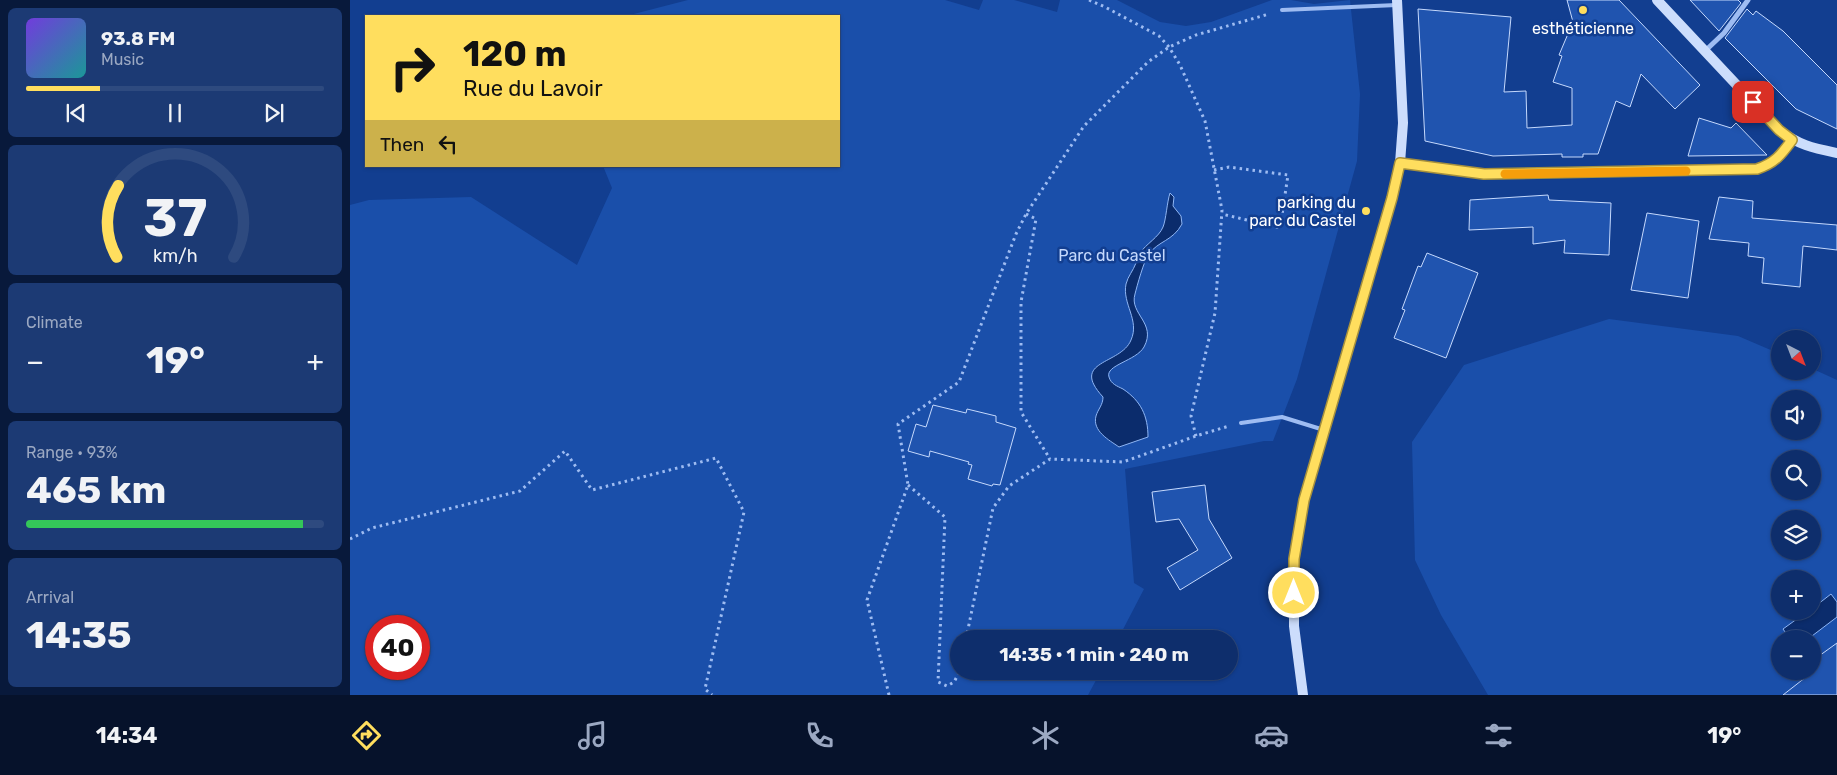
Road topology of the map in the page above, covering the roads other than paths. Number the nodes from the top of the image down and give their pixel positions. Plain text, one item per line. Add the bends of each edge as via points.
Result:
1 (1657, 0) edge
2 (1748, 0) edge
3 (1397, 3) edge
4 (1282, 10) road end
5 (1705, 51) junction
6 (1792, 140) junction
7 (1837, 152) edge
8 (1400, 163) junction
9 (1241, 423) road end
10 (1324, 430) junction
11 (1303, 695) edge

1 - 5 street
2 - 5 street via 1724,33
3 - 4 lane
3 - 8 street via 1403,124
5 - 6 street
6 - 7 street via 1803,146
6 - 8 street via 1770,165 1757,169 1484,174
8 - 10 street
9 - 10 lane via 1282,417
10 - 11 street via 1304,500 1294,559 1294,626

